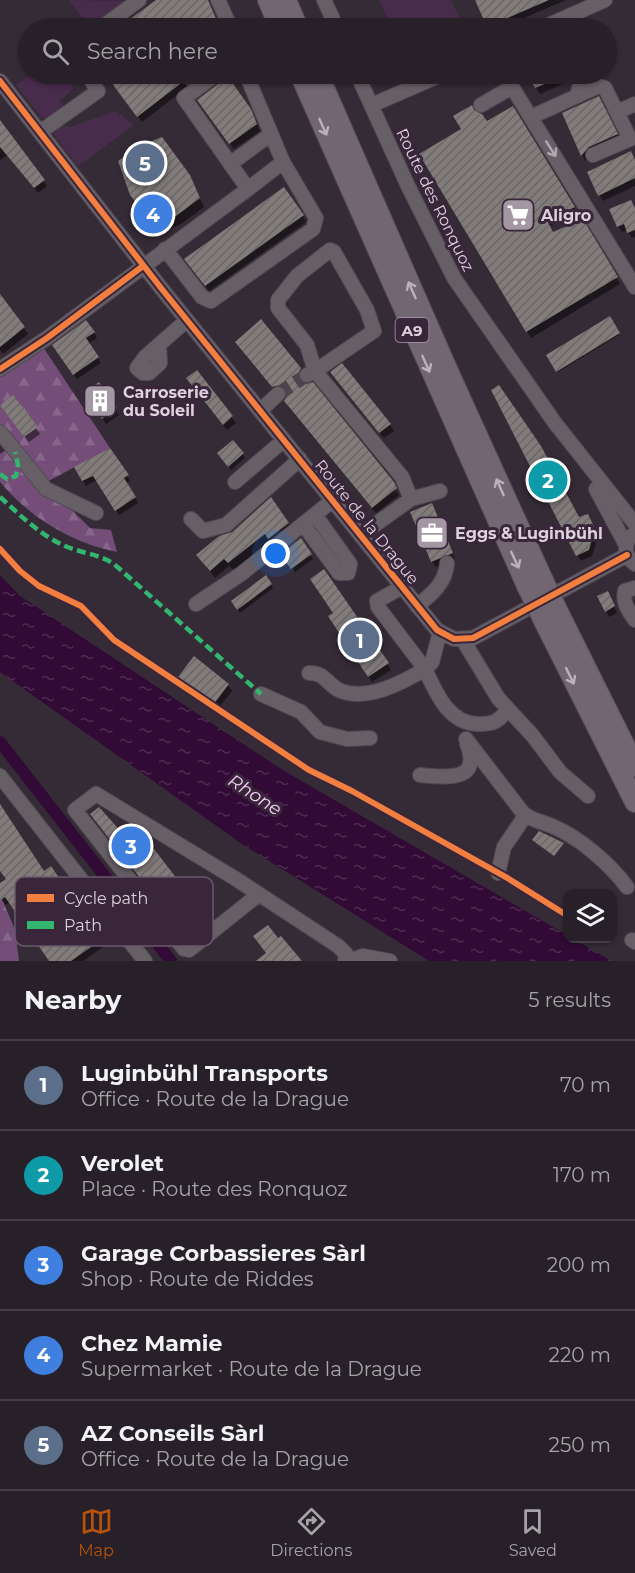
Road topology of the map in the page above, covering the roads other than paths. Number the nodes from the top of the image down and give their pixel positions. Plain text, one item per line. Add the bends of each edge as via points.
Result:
1 (139, 0) edge
2 (218, 0) edge
3 (268, 0) edge
4 (286, 0) edge
5 (324, 0) edge
6 (605, 0) edge
7 (114, 18) edge
8 (226, 18) edge
9 (276, 18) edge
10 (294, 18) edge
11 (332, 18) edge
12 (564, 18) edge
13 (0, 81) edge
14 (93, 84) edge
15 (203, 84) edge
16 (250, 84) edge
17 (305, 84) edge
18 (322, 84) edge
19 (362, 84) edge
20 (420, 84) edge
21 (510, 84) edge
22 (580, 84) edge
23 (512, 87) junction
24 (577, 96) junction
25 (635, 104) edge
26 (372, 105) junction
27 (481, 105) dead end
28 (617, 112) junction
29 (531, 117) junction
30 (40, 132) junction
31 (271, 134) junction
32 (633, 138) edge
33 (593, 154) dead end
34 (283, 162) junction
35 (230, 164) junction
36 (248, 189) junction
37 (165, 249) junction
38 (143, 266) junction
39 (635, 287) edge
40 (187, 320) junction
41 (159, 345) dead end
42 (0, 369) edge
43 (311, 373) junction
44 (278, 394) tunnel mouth
45 (260, 411) junction
46 (555, 423) junction
47 (0, 432) edge
48 (284, 440) junction
49 (300, 459) junction
50 (235, 482) dead end
51 (440, 491) dead end
52 (411, 499) junction
53 (333, 500) junction
54 (96, 513) dead end
55 (315, 514) junction
56 (191, 519) dead end
57 (303, 524) junction
58 (635, 524) edge
59 (635, 533) edge
60 (362, 534) junction
61 (629, 555) edge
62 (447, 563) dead end
63 (535, 582) junction
64 (402, 586) junction
65 (635, 588) edge
66 (196, 604) dead end
67 (417, 606) junction
68 (552, 619) junction
69 (635, 620) edge
70 (440, 632) junction
71 (463, 640) junction
72 (425, 669) junction
73 (309, 673) dead end
74 (261, 694) dead end
75 (507, 710) junction
76 (453, 716) junction
77 (370, 738) dead end
78 (465, 739) junction
79 (635, 766) edge
80 (420, 775) dead end
81 (0, 776) edge
82 (588, 796) dead end
83 (635, 802) edge
84 (523, 813) junction
85 (498, 873) dead end
86 (79, 877) edge
87 (128, 877) edge
88 (627, 887) dead end
89 (258, 895) junction
90 (213, 931) edge
91 (133, 946) edge
92 (182, 946) edge
93 (194, 946) edge
94 (145, 961) edge
95 (347, 961) edge
96 (390, 961) edge

1 - 7 street
2 - 8 street
3 - 9 highway
4 - 10 highway
5 - 11 street
6 - 12 street
13 - 30 street, Route de la Drague
14 - 30 street via 98,91
15 - 35 street via 184,98
16 - 31 street
17 -> 63 highway, A9
63 -> 18 highway, A9
19 - 26 street, Route des Ronquoz
20 - 26 street
21 - 23 street
22 - 24 street
23 - 27 street
23 - 29 street
24 - 28 street via 603,86
24 - 29 street
25 - 28 street
26 - 46 street, Route des Ronquoz via 454,278
28 - 32 street
29 -> 39 street
30 - 38 street, Route de la Drague
31 - 34 street
31 - 35 street
32 - 33 street
34 - 36 street
34 - 37 street via 316,218 313,229 211,301 202,297
35 - 36 street
36 - 37 street
37 - 38 street
38 - 40 street, Route de la Drague
38 - 42 street
40 - 41 street
40 - 45 street, Route de la Drague
43 - 43 street via 307,345 278,308 278,300 297,276 330,250 361,300 374,331
43 - 52 street via 402,477
44 - 45 street
45 - 48 street, Route de la Drague
46 - 58 street, Route des Ronquoz
46 - 61 street, Route des Ronquoz via 611,513
47 - 54 street via 46,489
48 - 49 street, Route de la Drague
48 - 50 street
49 - 53 street, Route de la Drague
49 - 56 street via 226,525 203,531
51 - 52 street
52 - 60 street
53 - 55 street
53 - 60 street, Route de la Drague
55 - 57 street
55 - 57 street via 350,564 348,573 339,573
57 - 66 street via 242,574
59 - 61 street
60 - 64 street, Route de la Drague
61 - 71 street via 482,634
62 - 67 street via 438,588
63 - 68 highway, A9, bridge
64 - 67 street, Route de la Drague
64 - 72 street via 382,596 378,607
65 - 69 street via 624,595 627,610
67 - 70 street, Route de la Drague
68 - 79 highway, A9
68 -> 83 highway, A9
70 - 71 street, Route de la Drague
70 - 72 street via 432,662
71 - 75 street
72 - 73 street via 409,679 368,693 339,690 323,676
72 - 76 street
74 - 77 street via 301,712 320,732 347,739
75 - 76 street via 490,724 466,724
75 - 82 street via 560,772
76 - 78 street
78 - 80 street via 472,757 464,774
78 - 84 street
81 - 86 street
84 - 85 street via 504,847
84 - 88 street via 568,835 618,875
87 - 89 street via 75,810 96,794
89 - 90 street
89 - 95 street via 338,946
91 - 94 street
92 - 93 street via 189,950
95 - 96 street via 363,956

